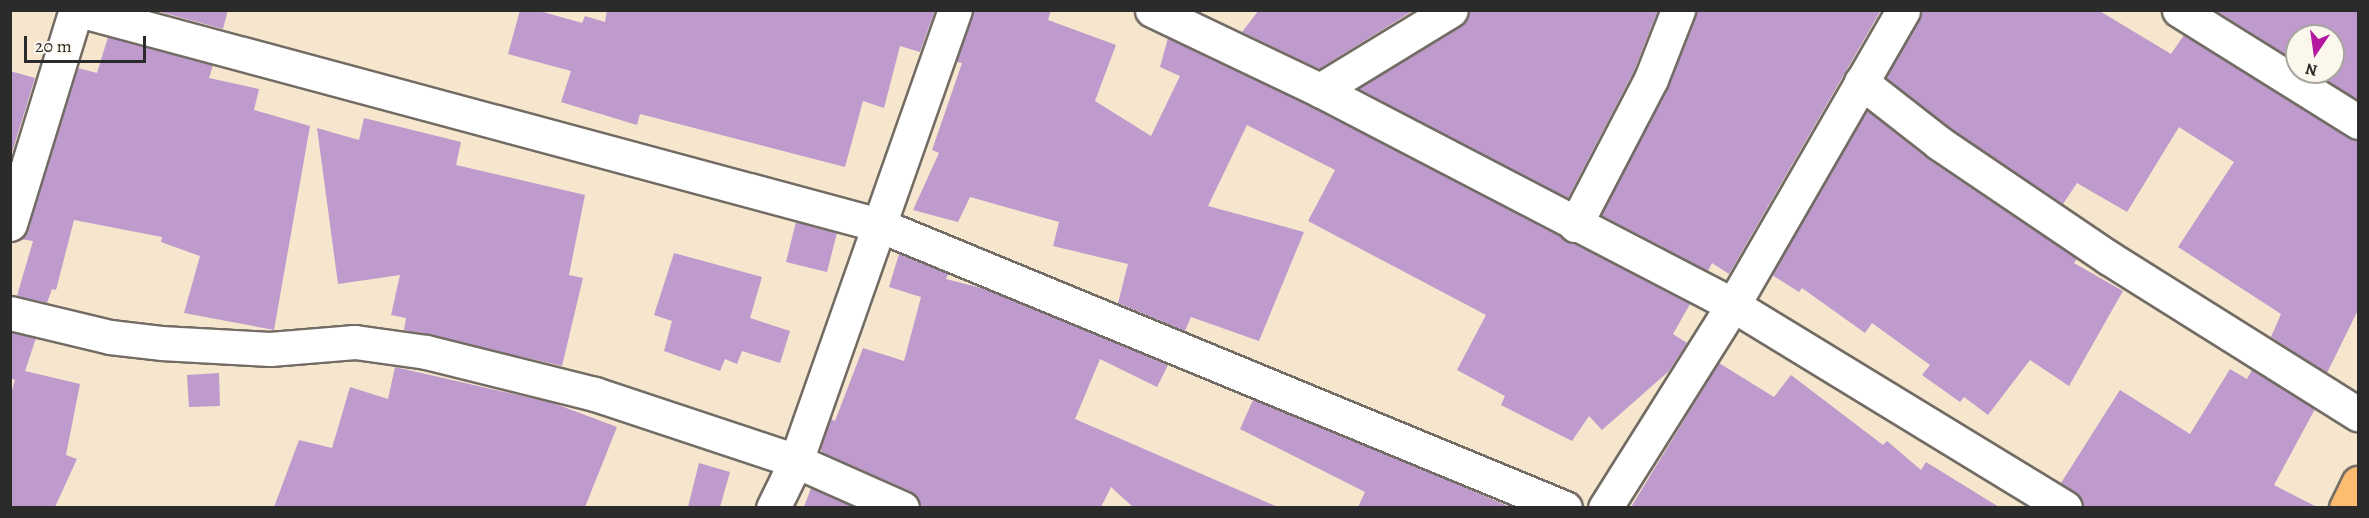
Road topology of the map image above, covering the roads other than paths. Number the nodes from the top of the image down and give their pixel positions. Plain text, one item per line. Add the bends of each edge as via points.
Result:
1 (77, 10) edge
2 (955, 10) edge
3 (1152, 10) edge
4 (1451, 10) edge
5 (1678, 10) edge
6 (1903, 10) edge
7 (2179, 10) edge
8 (1861, 82) junction
9 (1320, 90) junction
10 (2358, 122) edge
11 (10, 224) edge
12 (879, 225) junction
13 (1575, 225) junction
14 (1733, 305) junction
15 (10, 313) edge
16 (2358, 414) edge
17 (796, 461) junction
18 (2358, 483) edge
19 (773, 507) edge
20 (902, 507) edge
21 (1565, 507) edge
22 (1605, 507) edge
23 (2065, 507) edge
24 (2346, 507) edge

1 - 11 street
1 - 12 street
2 - 12 street
3 - 9 street
4 - 9 street
5 - 13 street via 1651,79
6 - 8 street
7 - 10 street
8 - 14 street
8 - 16 street via 1939,143 2099,252
9 - 13 street
12 - 17 street
12 - 21 street
13 - 14 street
14 - 22 street
14 - 23 street
15 - 17 street via 110,337 161,343 270,349 355,342 426,352 595,393
17 - 19 street
17 - 20 street
18 - 24 main road

